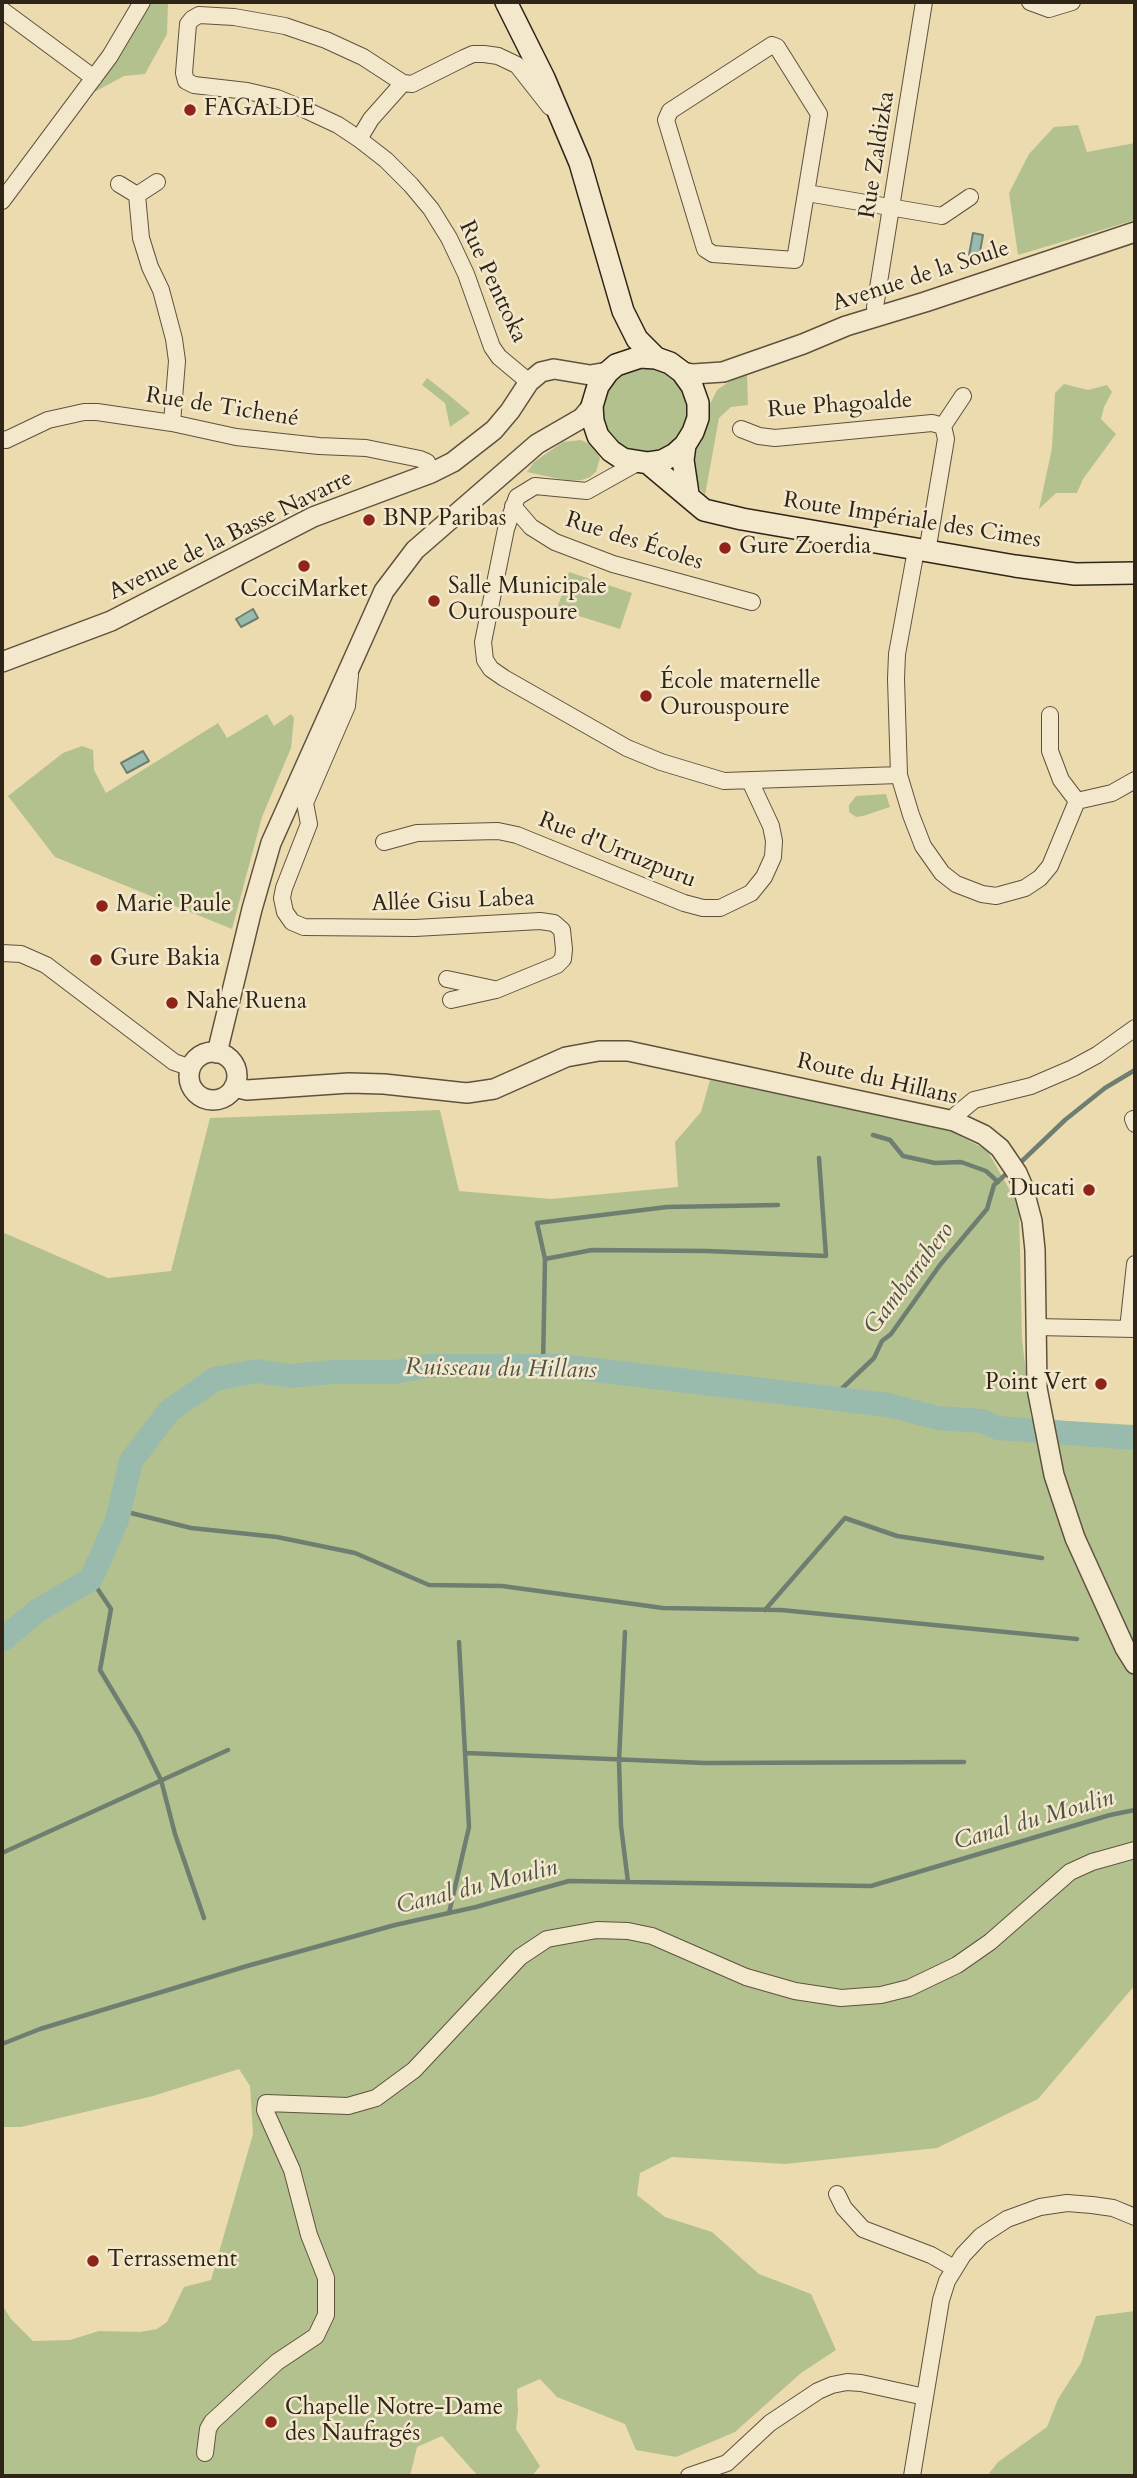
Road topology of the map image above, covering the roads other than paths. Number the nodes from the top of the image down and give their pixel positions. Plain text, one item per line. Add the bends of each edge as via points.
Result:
1 (142, 2) edge
2 (506, 2) edge
3 (924, 2) edge
4 (1030, 2) edge
5 (1072, 2) edge
6 (2, 10) edge
7 (94, 78) junction
8 (403, 83) junction
9 (566, 126) junction
10 (359, 139) junction
11 (157, 182) dead end
12 (807, 193) junction
13 (970, 197) dead end
14 (2, 201) edge
15 (892, 208) junction
16 (1135, 232) edge
17 (624, 311) junction
18 (877, 315) junction
19 (656, 358) junction
20 (617, 366) junction
21 (569, 372) junction
22 (682, 372) junction
23 (723, 372) junction
24 (529, 382) junction
25 (963, 396) dead end
26 (698, 403) junction
27 (592, 404) junction
28 (172, 424) junction
29 (943, 426) junction
30 (741, 429) dead end
31 (565, 430) junction
32 (2, 439) edge
33 (605, 444) junction
34 (685, 445) junction
35 (643, 463) junction
36 (431, 473) junction
37 (597, 486) junction
38 (688, 495) junction
39 (513, 506) junction
40 (922, 551) junction
41 (1135, 573) edge
42 (752, 602) dead end
43 (2, 662) edge
44 (350, 666) junction
45 (1050, 715) dead end
46 (899, 775) junction
47 (1135, 780) edge
48 (750, 781) junction
49 (1077, 802) junction
50 (288, 804) junction
51 (307, 831) junction
52 (384, 842) dead end
53 (2, 953) edge
54 (447, 979) dead end
55 (496, 990) junction
56 (451, 1000) dead end
57 (1135, 1028) edge
58 (217, 1053) junction
59 (191, 1068) junction
60 (241, 1089) junction
61 (954, 1121) junction
62 (1135, 1264) edge
63 (1035, 1326) junction
64 (1131, 1329) edge
65 (1135, 1664) edge
66 (1135, 1850) edge
67 (837, 2194) dead end
68 (1135, 2217) edge
69 (954, 2268) junction
70 (925, 2397) junction
71 (205, 2453) dead end
72 (689, 2476) edge
73 (912, 2476) edge

1 - 7 street
2 - 9 main road
3 - 15 street, Rue Zaldizka
4 - 5 street via 1048,9
6 - 7 street
7 - 14 street
8 - 9 street via 412,84 473,54 498,57 517,65
8 - 10 street
8 - 10 street, Rue Penttoka via 363,57 285,26 234,17 199,15 191,19 186,81 276,99
9 - 17 main road
10 - 24 street, Rue Penttoka via 386,160 431,209 466,274 492,347
11 - 28 street via 126,190 174,339 177,361
12 - 12 street via 819,114 777,47 772,45 670,111 666,120 705,249 713,254 795,260
12 - 15 street
13 - 15 street via 942,216
15 - 18 street, Rue Zaldizka
16 - 18 street, Avenue de la Soule
17 - 19 main road via 637,339
17 - 20 main road
18 - 23 street, Avenue de la Soule
19 - 20 main road via 640,357
19 - 22 main road
20 - 21 street via 590,375
20 - 27 main road via 598,386
21 - 24 street via 541,372
21 - 27 street via 583,385
22 - 23 street, Avenue de la Soule
22 - 26 main road
23 - 26 street
24 - 36 street, Avenue de la Basse Navarre via 494,430
25 - 29 street, Rue Phagoalde
26 - 34 main road via 698,418
27 - 31 street
27 - 33 main road via 593,421
28 - 32 street, Rue de Tichené via 84,412 48,420
28 - 36 street, Rue de Tichené via 236,437 366,448 415,457 427,462
29 - 30 street, Rue Phagoalde via 932,423 775,438
29 - 40 street, Rue Phagoalde via 946,439
31 - 33 street
31 - 44 street via 537,444 415,550 384,592
33 - 35 main road via 623,459
33 - 37 street via 607,472
34 - 35 main road via 662,461
34 - 38 main road
35 - 37 street
35 - 38 main road, Route Impériale des Cimes
36 - 43 street, Avenue de la Basse Navarre via 313,517 111,621
37 - 39 street via 587,491 535,486 517,497
38 - 40 main road, Route Impériale des Cimes via 704,510 719,515
39 - 42 street, Rue des Écoles via 531,527 555,542 613,564
39 - 48 street via 483,642 491,669 649,758 724,781
40 - 41 main road, Route Impériale des Cimes via 1075,574
40 - 46 street, Rue Phagoalde via 897,653
44 - 50 street
44 - 51 street, Allée Gisu Labea via 347,706 305,803
45 - 49 street via 1050,751 1060,780
46 - 48 street
46 - 49 street, Rue Phagoalde via 923,846 942,873 982,894 1007,894 1040,878 1057,853
47 - 49 street via 1112,793
48 - 52 street, Rue d'Urruzpuru via 771,827 773,857 751,892 720,908 684,903 498,831 417,833
50 - 51 street
50 - 58 street via 263,868
51 - 55 street, Allée Gisu Labea via 282,898 292,922 304,927 415,928 540,921 562,930 565,949 557,965
53 - 59 street via 21,954 46,965 174,1062
54 - 55 street
55 - 56 street, Allée Gisu Labea
57 - 61 street via 1073,1068 1031,1086 974,1100
58 - 59 street via 206,1053
58 - 60 street via 232,1062
59 - 60 street via 191,1086 204,1098 222,1098
60 - 61 street, Route du Hillans via 373,1084 467,1093 494,1088 566,1057 628,1051
61 - 63 street, Route du Hillans via 1000,1148 1027,1200 1035,1250
62 - 64 street
63 - 64 street
63 - 65 street, Route du Hillans via 1037,1388 1055,1475 1075,1538
66 - 71 street via 1070,1872 957,1965 909,1988 881,1995 841,1998 795,1991 628,1931 597,1930 547,1939 520,1957 414,2070 376,2098 348,2106 266,2103 326,2278 326,2315 316,2336 277,2362 212,2422
67 - 69 street via 863,2229
68 - 69 street via 1092,2204 1067,2203 1023,2212 981,2236
69 - 70 street via 941,2300
70 - 72 street via 861,2383 832,2385 770,2423 727,2463
70 - 73 street

